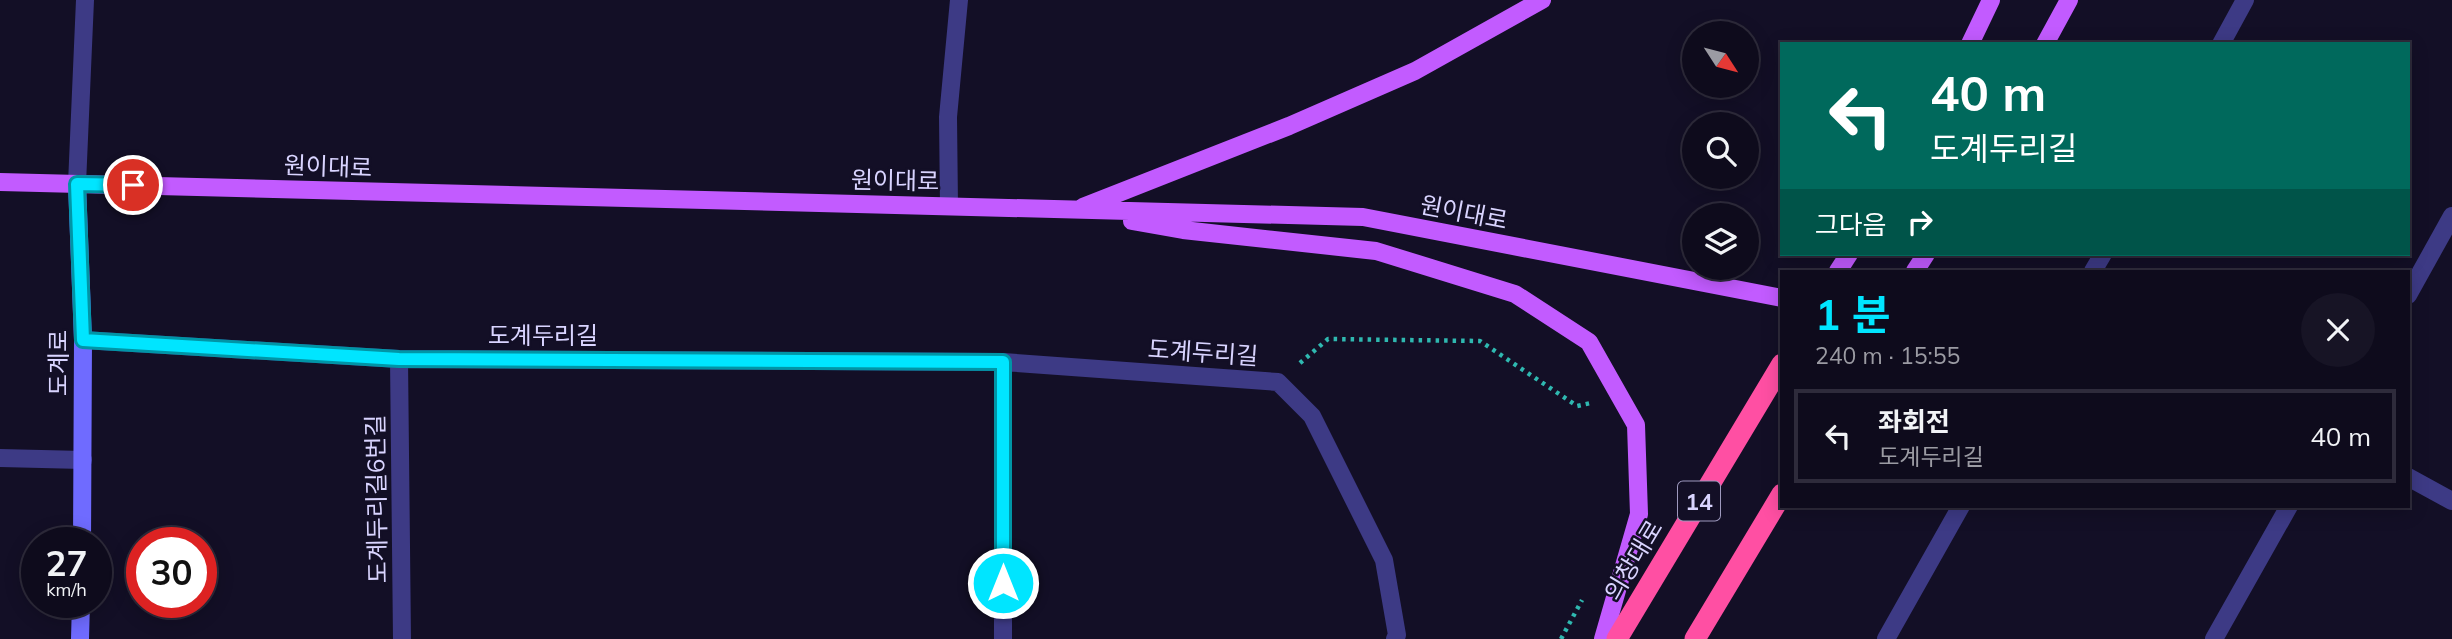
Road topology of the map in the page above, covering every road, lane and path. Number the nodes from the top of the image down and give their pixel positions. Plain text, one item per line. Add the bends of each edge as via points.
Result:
1 (85, 0) edge
2 (959, 0) edge
3 (1542, 0) edge
4 (1992, 0) edge
5 (2069, 0) edge
6 (2245, 0) edge
7 (1971, 42) edge
8 (2046, 42) edge
9 (2222, 42) edge
10 (0, 183) edge
11 (77, 184) junction
12 (949, 206) junction
13 (1074, 211) junction
14 (2452, 216) edge
15 (2410, 291) edge
16 (1780, 298) edge
17 (83, 340) junction
18 (399, 359) junction
19 (1003, 362) junction
20 (1780, 366) edge
21 (1279, 382) junction
22 (1619, 396) junction
23 (0, 458) edge
24 (83, 460) junction
25 (2410, 478) edge
26 (1780, 498) edge
27 (2452, 501) edge
28 (1960, 508) edge
29 (2288, 508) edge
30 (82, 527) edge
31 (81, 618) edge
32 (80, 639) edge
33 (402, 639) edge
34 (1003, 639) edge
35 (1395, 639) edge
36 (1603, 639) edge
37 (1617, 639) edge
38 (1695, 639) edge
39 (1886, 639) edge
40 (2214, 639) edge

1 - 11 street
2 - 12 street via 948,117
3 - 13 main road via 1415,71
4 - 7 main road
5 - 8 main road
6 - 9 street
10 - 11 main road, 원이대로
11 - 12 main road, 원이대로
11 - 17 street, 도계로
12 - 13 main road, 원이대로
13 - 16 main road, 원이대로 via 1363,217
13 - 22 main road via 1184,230 1376,251 1516,294 1589,342
14 - 15 street
17 - 18 street, 도계두리길
17 - 24 street, 도계로
18 - 19 street, 도계두리길
18 - 33 street, 도계두리길6번길
19 - 21 street, 도계두리길
19 - 34 street
20 - 37 highway, 의창대로 / 14
21 - 22 path via 1328,339 1480,341 1577,406
21 - 35 street, 도계두리길 via 1312,416 1384,560
22 - 36 main road via 1636,425 1639,514
23 - 24 street
24 - 30 street, 도계로
25 - 27 street
26 - 38 highway
28 - 39 street
29 - 40 street
31 - 32 street

